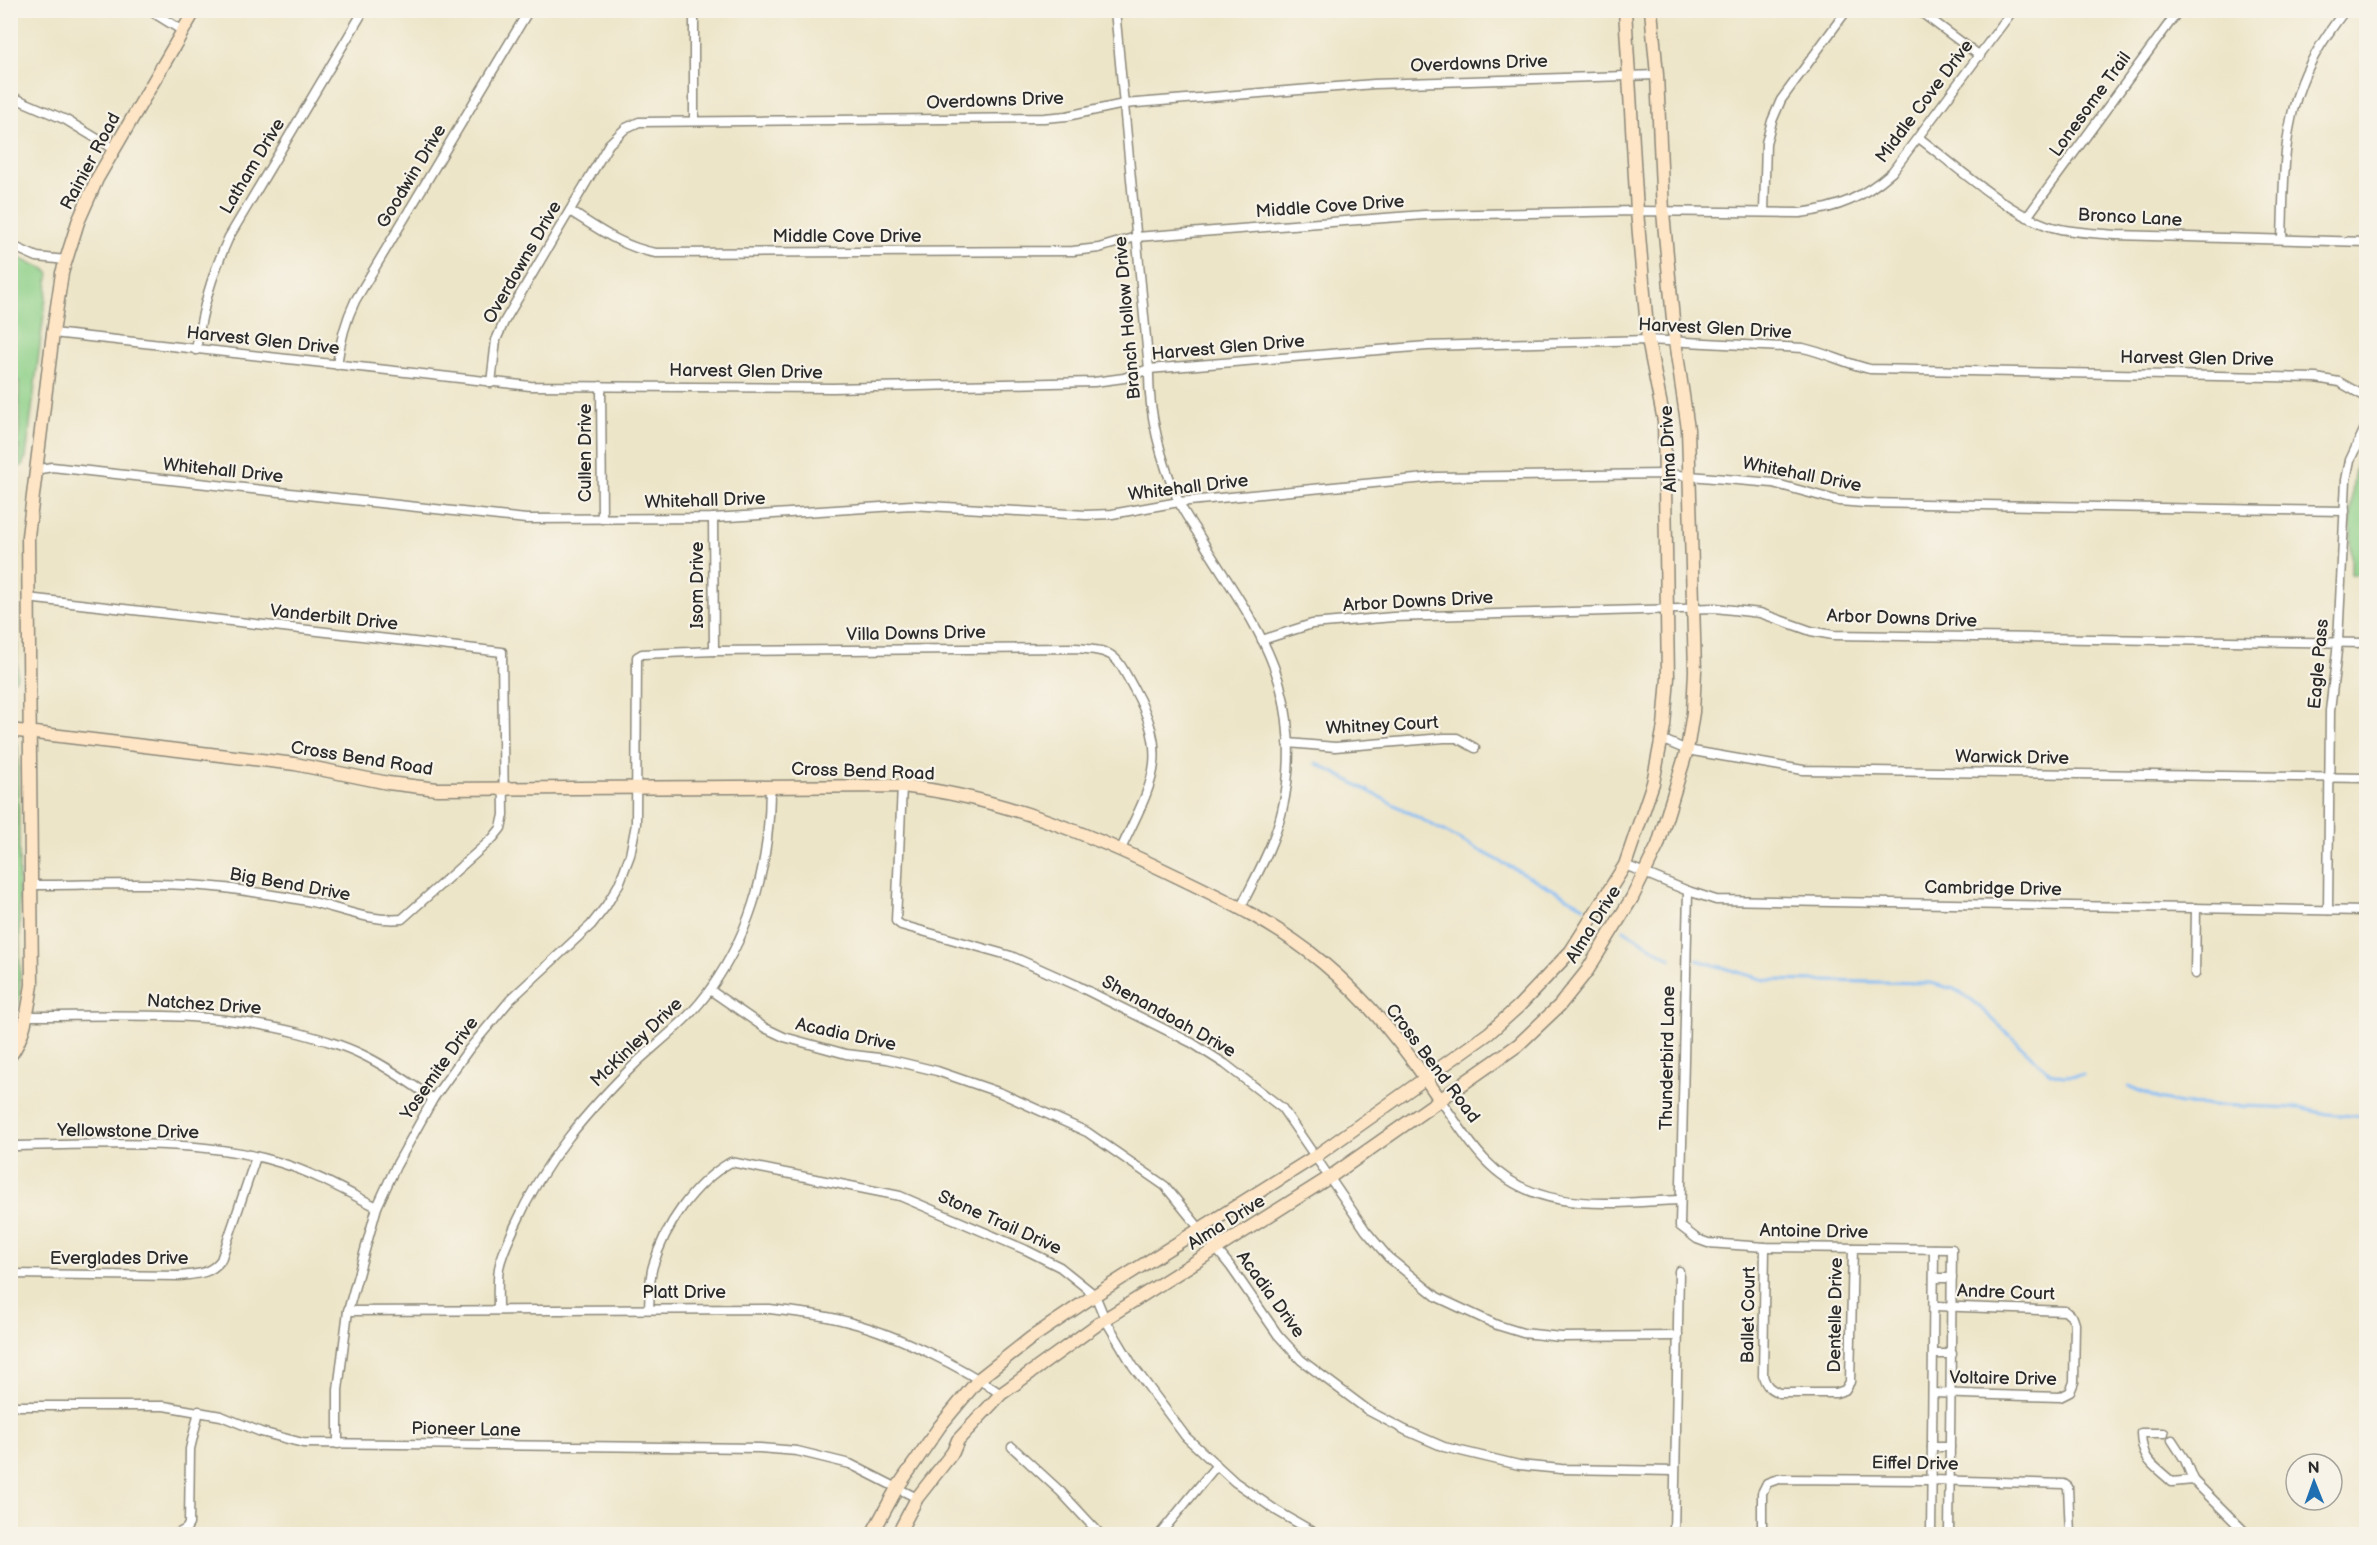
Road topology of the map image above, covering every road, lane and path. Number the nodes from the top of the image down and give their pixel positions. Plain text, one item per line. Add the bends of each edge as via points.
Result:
1 (149, 10) edge
2 (195, 10) edge
3 (364, 10) edge
4 (529, 10) edge
5 (694, 10) edge
6 (1115, 10) edge
7 (1625, 10) edge
8 (1651, 10) edge
9 (1847, 10) edge
10 (1918, 10) edge
11 (2013, 10) edge
12 (2179, 10) edge
13 (2345, 10) edge
14 (183, 31) junction
15 (1980, 56) junction
16 (1629, 75) junction
17 (1657, 75) junction
18 (10, 96) edge
19 (1124, 104) junction
20 (694, 121) junction
21 (1919, 138) junction
22 (114, 150) junction
23 (570, 211) junction
24 (1637, 211) junction
25 (1663, 212) junction
26 (1764, 212) junction
27 (2027, 217) junction
28 (1136, 237) junction
29 (2282, 239) junction
30 (2367, 242) edge
31 (10, 245) edge
32 (66, 260) junction
33 (53, 333) junction
34 (1648, 340) junction
35 (1675, 341) junction
36 (196, 350) junction
37 (337, 365) junction
38 (1149, 369) junction
39 (490, 383) junction
40 (601, 386) junction
41 (2367, 397) edge
42 (2367, 426) edge
43 (35, 470) junction
44 (1666, 474) junction
45 (1688, 474) junction
46 (1179, 502) junction
47 (2345, 511) junction
48 (713, 518) junction
49 (602, 519) junction
50 (27, 598) junction
51 (1667, 609) junction
52 (1693, 610) junction
53 (1262, 640) junction
54 (2338, 642) junction
55 (2367, 643) edge
56 (714, 651) junction
57 (10, 730) edge
58 (29, 732) junction
59 (1661, 739) junction
60 (1288, 743) junction
61 (1475, 748) dead end
62 (1687, 750) junction
63 (2331, 778) junction
64 (2367, 778) edge
65 (770, 786) junction
66 (902, 786) junction
67 (636, 788) junction
68 (504, 789) junction
69 (1121, 849) junction
70 (1625, 865) junction
71 (1644, 874) junction
72 (32, 885) junction
73 (1688, 891) junction
74 (1241, 907) junction
75 (2196, 909) junction
76 (2328, 910) junction
77 (2367, 911) edge
78 (2195, 974) dead end
79 (710, 990) junction
80 (27, 1016) junction
81 (10, 1056) edge
82 (1426, 1078) junction
83 (433, 1099) junction
84 (1441, 1101) junction
85 (10, 1146) edge
86 (1316, 1156) junction
87 (256, 1157) junction
88 (1330, 1177) junction
89 (1680, 1200) junction
90 (377, 1207) junction
91 (1680, 1226) joint
92 (1202, 1228) junction
93 (1766, 1247) junction
94 (1853, 1248) junction
95 (1218, 1249) junction
96 (1934, 1249) junction
97 (1679, 1271) dead end
98 (10, 1275) edge
99 (1934, 1278) junction
100 (1953, 1278) junction
101 (1095, 1295) junction
102 (1935, 1306) junction
103 (1953, 1306) junction
104 (649, 1308) junction
105 (498, 1309) junction
106 (348, 1311) junction
107 (1105, 1319) junction
108 (1678, 1336) junction
109 (1934, 1354) junction
110 (1952, 1354) junction
111 (979, 1379) junction
112 (1850, 1382) joint
113 (2070, 1392) joint
114 (1933, 1393) junction
115 (1951, 1393) junction
116 (1001, 1394) junction
117 (10, 1406) edge
118 (199, 1411) junction
119 (2164, 1433) dead end
120 (2172, 1440) dead end
121 (338, 1444) junction
122 (1012, 1447) dead end
123 (1932, 1447) junction
124 (1950, 1447) junction
125 (1216, 1466) junction
126 (1674, 1471) junction
127 (1932, 1480) junction
128 (1950, 1480) junction
129 (2193, 1480) junction
130 (897, 1488) junction
131 (917, 1498) junction
132 (1762, 1533) edge
133 (177, 1534) edge
134 (872, 1534) edge
135 (898, 1534) edge
136 (1100, 1534) edge
137 (1160, 1534) edge
138 (1317, 1534) edge
139 (1674, 1534) edge
140 (1931, 1534) edge
141 (1949, 1534) edge
142 (2070, 1534) edge
143 (2247, 1534) edge

1 - 14 street
2 - 14 main road, Rainier Road
3 - 36 street, Latham Drive via 229,237 202,308
4 - 37 street, Goodwin Drive via 355,300 347,316
5 - 20 street
6 - 19 street, Branch Hollow Drive
7 - 16 main road, Alma Drive
8 - 17 main road, Alma Drive
9 - 26 street via 1781,100 1772,121 1766,143
10 - 15 street
11 - 15 street, Middle Cove Drive
12 - 27 street, Lonesome Trail
13 - 29 street via 2317,51 2292,114 2286,147
14 - 22 main road, Rainier Road
15 - 21 street, Middle Cove Drive
16 - 17 street, Overdowns Drive
16 - 19 street, Overdowns Drive via 1384,83
16 - 24 main road, Alma Drive
17 - 25 main road, Alma Drive
18 - 22 street via 66,120
19 - 20 street, Overdowns Drive via 1044,118
19 - 28 street, Branch Hollow Drive
20 - 23 street, Overdowns Drive via 639,122 626,128 609,144
21 - 26 street, Middle Cove Drive via 1892,172 1870,191 1844,204 1800,213
21 - 27 street, Bronco Lane
22 - 32 main road, Rainier Road via 78,222
23 - 28 street, Middle Cove Drive via 626,245 656,253 1073,251
23 - 39 street, Overdowns Drive via 504,322 496,340
24 - 25 street, Middle Cove Drive
24 - 28 street, Middle Cove Drive via 1424,215
24 - 34 main road, Alma Drive
25 - 26 street, Middle Cove Drive
25 - 35 main road, Alma Drive
27 - 29 street, Bronco Lane via 2079,232
28 - 38 street, Branch Hollow Drive
29 - 30 street, Bronco Lane
31 - 32 street via 37,258
32 - 33 main road, Rainier Road
33 - 36 street, Harvest Glen Drive
33 - 43 main road, Rainier Road
34 - 35 street, Harvest Glen Drive
34 - 38 street, Harvest Glen Drive via 1427,346
34 - 44 main road, Alma Drive via 1664,421
35 - 41 street, Harvest Glen Drive via 1803,348 1870,369 2316,378 2339,382
35 - 45 main road, Alma Drive via 1688,429
36 - 37 street, Harvest Glen Drive
37 - 39 street, Harvest Glen Drive
38 - 40 street, Harvest Glen Drive via 1124,378 1094,382 833,388
38 - 46 street, Branch Hollow Drive via 1148,386 1163,457
39 - 40 street, Harvest Glen Drive
40 - 49 street, Cullen Drive
42 - 47 street, Eagle Pass via 2350,460
43 - 49 street, Whitehall Drive via 52,467 495,517
43 - 50 main road, Rainier Road
44 - 45 street, Whitehall Drive
44 - 46 street, Whitehall Drive via 1436,477
44 - 51 main road, Alma Drive
45 - 47 street, Whitehall Drive via 1773,483 1839,501 1864,503
45 - 52 main road, Alma Drive
46 - 48 street, Whitehall Drive via 1086,515 911,505
46 - 53 street, Branch Hollow Drive
47 - 54 street, Eagle Pass
48 - 49 street, Whitehall Drive
48 - 56 street, Isom Drive
50 - 58 main road, Rainier Road
50 - 68 street, Vanderbilt Drive via 502,652
51 - 52 street, Arbor Downs Drive
51 - 53 street, Arbor Downs Drive via 1393,617 1312,624
51 - 59 main road, Alma Drive via 1668,678
52 - 54 street, Arbor Downs Drive via 1760,613 1833,636
52 - 62 main road, Alma Drive via 1695,671
53 - 60 street, Branch Hollow Drive via 1275,669
54 - 55 street, Arbor Downs Drive
54 - 63 street, Eagle Pass via 2330,711
56 - 67 street, Villa Downs Drive via 637,657
56 - 69 street, Villa Downs Drive via 1104,650 1119,660 1136,691 1147,712 1155,744 1150,787
57 - 58 main road, Cross Bend Road
58 - 68 main road, Cross Bend Road via 295,764 437,789
58 - 72 main road, Rainier Road
59 - 62 street, Warwick Drive
59 - 70 main road, Alma Drive via 1653,783
60 - 61 street, Whitney Court via 1335,747 1450,738
60 - 74 street, Branch Hollow Drive via 1282,814
62 - 63 street, Warwick Drive via 1803,770
62 - 71 main road, Alma Drive via 1668,818
63 - 64 street, Warwick Drive
63 - 76 street, Eagle Pass
65 - 66 main road, Cross Bend Road
65 - 67 main road, Cross Bend Road
65 - 79 street, McKinley Drive via 766,857 758,894 731,958
66 - 69 main road, Cross Bend Road via 937,790 1017,810
66 - 86 street, Shenandoah Drive via 896,921 900,925 1011,956 1192,1044 1282,1108
67 - 68 main road, Cross Bend Road
67 - 83 street, Yosemite Drive via 636,824 630,855 606,906 591,925 511,999
68 - 72 street, Big Bend Drive via 501,828 402,919 372,919 292,898 222,888
69 - 74 main road, Cross Bend Road
70 - 71 street, Cambridge Drive
70 - 82 main road, Alma Drive via 1571,951 1544,982 1489,1033
71 - 73 street, Cambridge Drive
71 - 84 main road, Alma Drive via 1599,953 1559,1006 1518,1046
72 - 80 main road, Rainier Road via 32,985
73 - 75 street, Cambridge Drive via 1716,900
73 - 89 street, Thunderbird Lane
74 - 82 main road, Cross Bend Road via 1322,962 1394,1034
75 - 76 street, Cambridge Drive
75 - 78 street
76 - 77 street, Cambridge Drive
79 - 92 street, Acadia Drive via 784,1037 846,1054 937,1071 1001,1093 1087,1132 1165,1185
79 - 105 street, McKinley Drive via 675,1030 603,1095 546,1170 502,1255
80 - 81 main road, Rainier Road
80 - 83 street, Natchez Drive via 172,1015 270,1026 361,1054
82 - 84 main road, Cross Bend Road
82 - 86 main road, Alma Drive
83 - 90 street, Yosemite Drive
84 - 88 main road, Alma Drive
84 - 89 street, Cross Bend Road via 1500,1175 1540,1196 1581,1203
85 - 87 street, Yellowstone Drive via 146,1145
86 - 88 street, Shenandoah Drive
86 - 92 main road, Alma Drive
87 - 90 street, Yellowstone Drive via 306,1171
87 - 98 street, Everglades Drive via 221,1260 205,1273
88 - 95 main road, Alma Drive
88 - 108 street, Shenandoah Drive via 1388,1257 1437,1297 1466,1312 1523,1333 1561,1337
89 - 91 street, Thunderbird Lane
90 - 106 street, Yosemite Drive
91 - 93 street, Antoine Drive via 1708,1243
92 - 95 street, Acadia Drive
92 - 101 main road, Alma Drive
93 - 94 street, Antoine Drive
93 - 112 street, Ballet Court via 1765,1384 1779,1392 1836,1393 1845,1390
94 - 96 street, Antoine Drive
94 - 112 street, Dentelle Drive
95 - 107 main road, Alma Drive
95 - 126 street, Acadia Drive via 1278,1335 1302,1360 1369,1411 1405,1430 1444,1447 1519,1465
96 - 99 street
96 - 100 street, Antoine Drive via 1952,1249
97 - 108 street
99 - 100 street
99 - 102 street
100 - 103 street
101 - 104 street, Stone Trail Drive via 1060,1267 900,1196 730,1162 716,1170 684,1203 660,1246 652,1268
101 - 107 street, Stone Trail Drive
101 - 111 main road, Alma Drive
102 - 103 street, Andre Court
102 - 109 street
103 - 110 street
103 - 113 street, Andre Court via 2065,1311 2075,1324 2074,1382
104 - 105 street, Platt Drive
104 - 111 street, Platt Drive via 770,1309 826,1317 890,1336
105 - 106 street, Platt Drive
106 - 121 street, Yosemite Drive via 338,1390
107 - 116 main road, Alma Drive
107 - 125 street, Stone Trail Drive via 1158,1401 1186,1437
108 - 126 street
109 - 110 street
109 - 114 street
110 - 115 street
111 - 116 street, Platt Drive
111 - 130 main road, Alma Drive
113 - 115 street, Voltaire Drive via 2060,1397
114 - 115 street, Voltaire Drive
114 - 123 street
115 - 124 street
116 - 131 main road, Alma Drive via 958,1440
117 - 118 street, Pioneer Lane via 141,1405
118 - 121 street, Pioneer Lane via 303,1443
118 - 133 street via 190,1449 189,1524
119 - 129 street via 2141,1432 2142,1448 2150,1465 2172,1482
120 - 129 street
121 - 130 street, Pioneer Lane via 760,1448 823,1456 850,1464
122 - 136 street
123 - 124 street
123 - 127 street
124 - 128 street
125 - 137 street
125 - 138 street, Stone Trail Drive via 1277,1511
126 - 139 street
127 - 128 street, Eiffel Drive
127 - 132 street, Eiffel Drive via 1778,1479 1767,1483 1762,1493
127 - 140 street
128 - 141 street
128 - 142 street, Eiffel Drive via 2064,1484 2068,1487
129 - 143 street
130 - 131 street, Pioneer Lane
130 - 134 main road, Alma Drive
131 - 135 main road, Alma Drive

